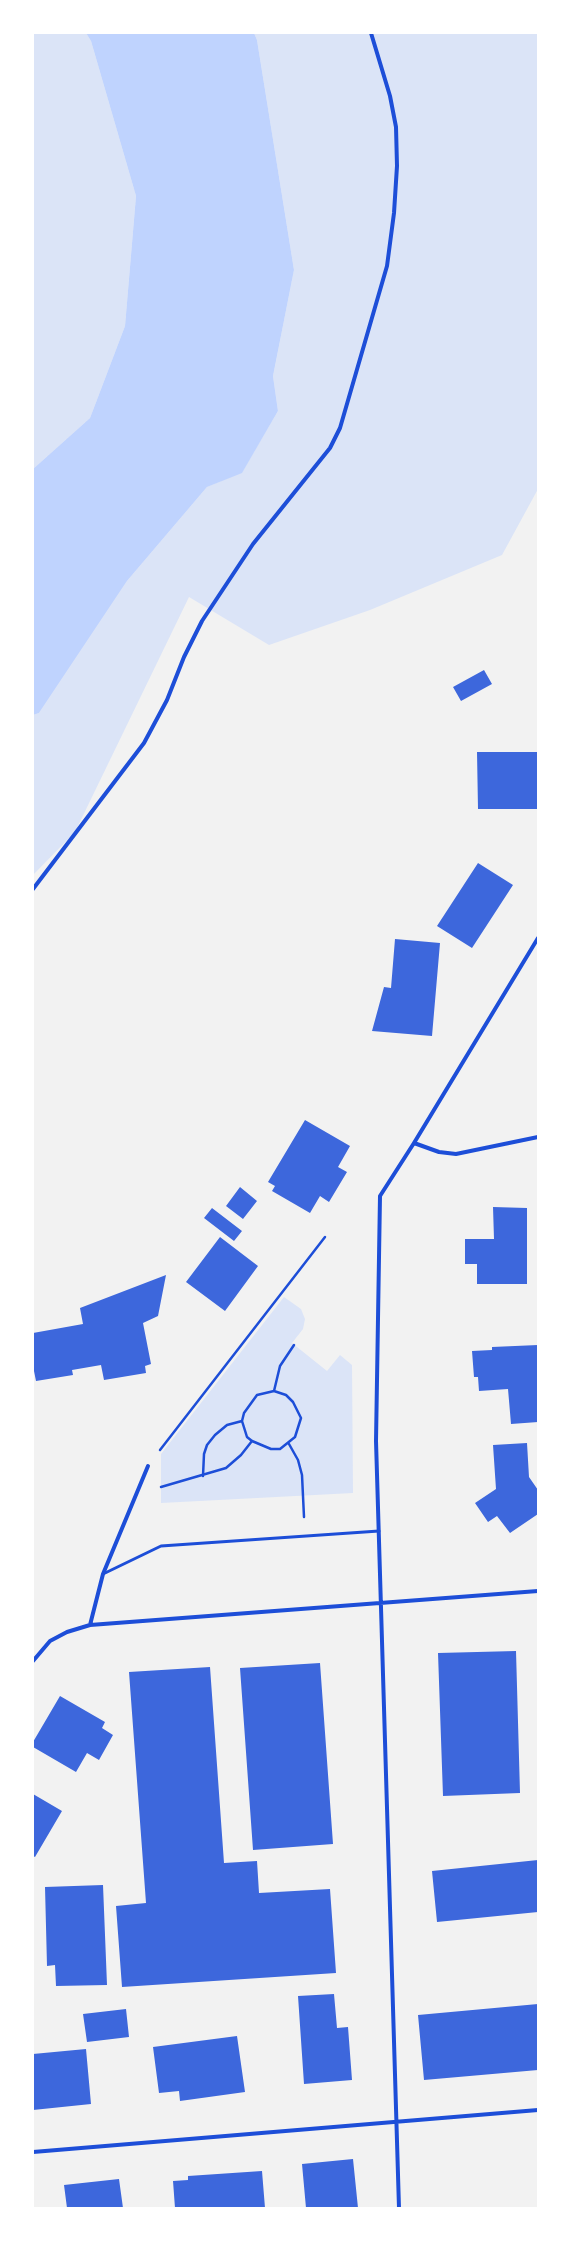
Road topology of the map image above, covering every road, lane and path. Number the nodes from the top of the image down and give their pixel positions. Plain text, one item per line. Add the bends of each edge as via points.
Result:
1 (371, 33) edge
2 (33, 889) edge
3 (538, 938) edge
4 (538, 1137) edge
5 (414, 1143) junction
6 (325, 1237) dead end
7 (294, 1345) dead end
8 (274, 1391) junction
9 (242, 1421) junction
10 (252, 1441) junction
11 (289, 1444) junction
12 (148, 1466) joint
13 (202, 1476) junction
14 (136, 1494) junction
15 (379, 1531) junction
16 (305, 1537) junction
17 (103, 1574) junction
18 (538, 1591) edge
19 (381, 1602) junction
20 (90, 1625) junction
21 (33, 1661) edge
22 (538, 2110) edge
23 (396, 2122) junction
24 (33, 2152) edge
25 (399, 2208) edge

1 - 2 street via 390,96 396,127 394,213 387,266 340,428 330,448 252,544 202,622 164,706 144,743
3 - 5 street
4 - 5 street via 456,1154 439,1152
5 - 15 street via 380,1196 376,1440
6 - 12 path
7 - 8 path via 280,1366
8 - 9 path via 257,1395 244,1412
8 - 11 path via 286,1395 293,1402 301,1418 295,1438
9 - 10 path via 247,1437
9 - 13 path via 227,1425 207,1445
10 - 11 path via 280,1450
10 - 13 path via 226,1468
11 - 16 path via 298,1460 302,1475
12 - 14 street
13 - 14 path
14 - 17 street
15 - 16 lane
15 - 19 street
16 - 17 lane via 160,1546
17 - 20 street
18 - 19 street
19 - 20 street
19 - 23 street
20 - 21 street via 67,1632 50,1641
22 - 23 street
23 - 24 street
23 - 25 street

